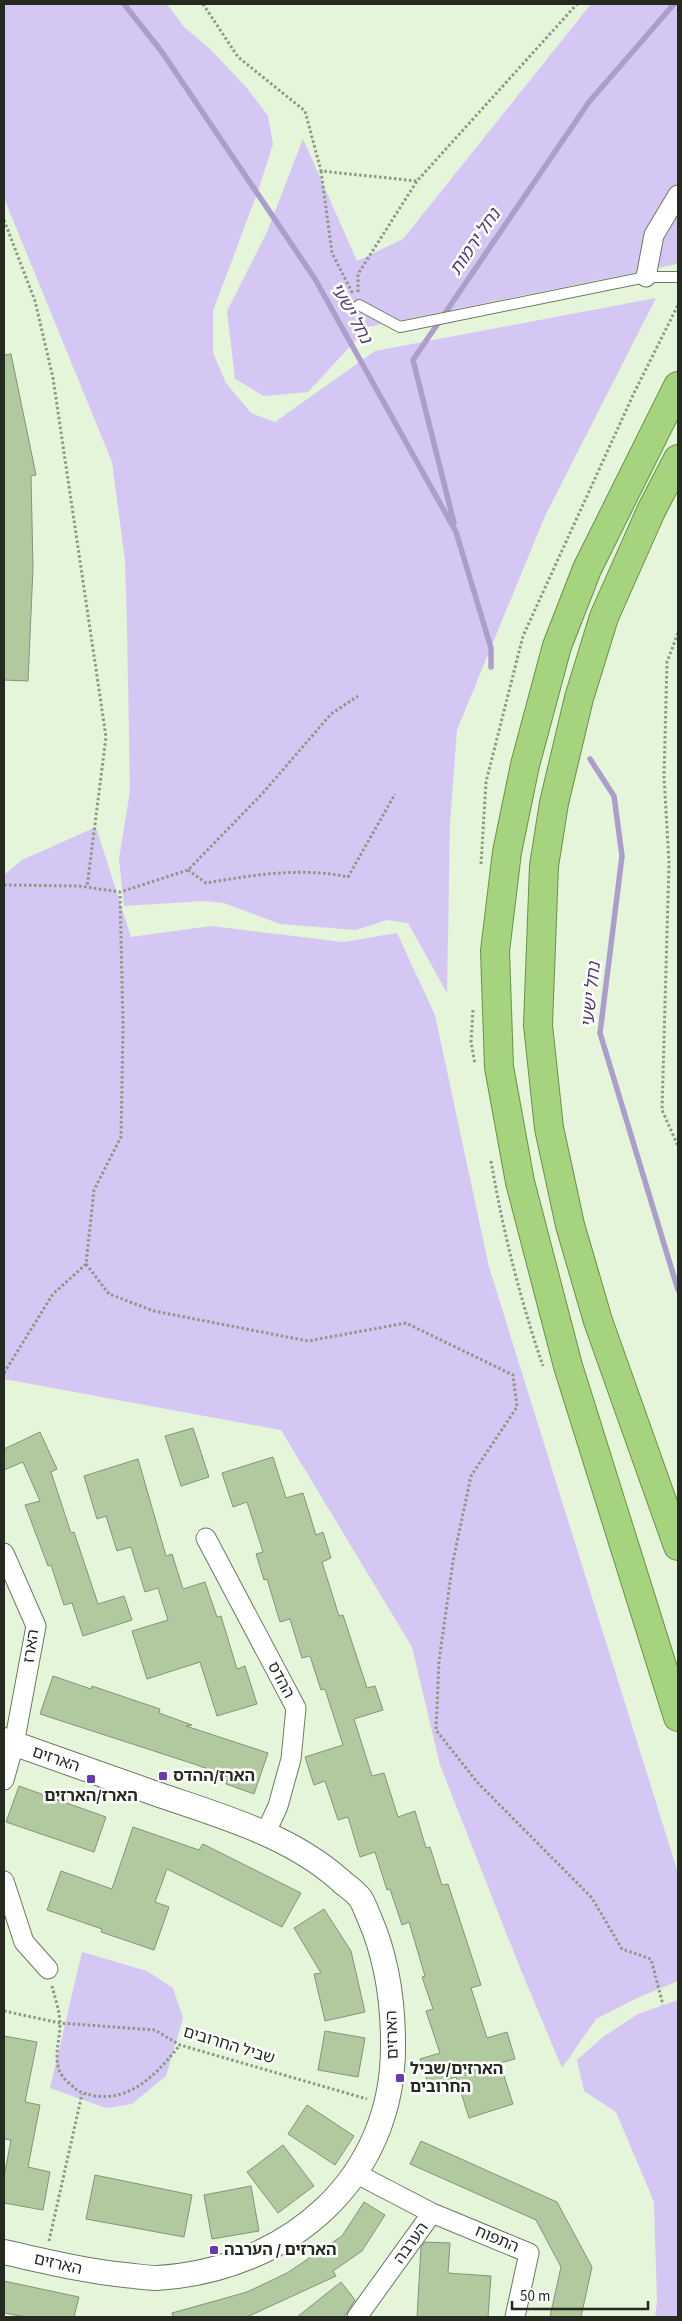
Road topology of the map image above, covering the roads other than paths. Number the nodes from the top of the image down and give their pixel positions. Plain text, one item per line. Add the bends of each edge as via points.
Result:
1 (678, 195) edge
2 (646, 277) junction
3 (678, 277) edge
4 (359, 305) road end
5 (678, 386) edge
6 (678, 459) edge
7 (206, 1538) dead end
8 (678, 1546) edge
9 (4, 1553) edge
10 (678, 1717) edge
11 (9, 1742) edge
12 (4, 1780) edge
13 (266, 1832) junction
14 (4, 1881) edge
15 (48, 1969) road end
16 (357, 2174) junction
17 (432, 2213) junction
18 (4, 2252) edge
19 (357, 2317) edge
20 (515, 2317) edge

1 - 2 street via 654,235
2 - 3 lane
2 - 4 lane via 400,327
5 - 10 highway via 587,569 557,646 527,757 507,852 494,950 499,1067 520,1182 568,1366
6 - 8 highway via 651,510 604,617 579,698 554,803 544,866 538,1025 549,1128 570,1225 598,1321
7 - 13 street, ההדס via 296,1708 292,1759 278,1806
9 - 11 street, הארז via 36,1626
11 - 12 street, הארז
11 - 13 street, הארזים
13 - 16 street, הארזים via 329,1870 360,1898 376,1933 389,1977 394,2066 388,2104 375,2140
14 - 15 street via 24,1942
16 - 17 street, הערבה
16 - 18 street, הארזים via 312,2222 266,2251 207,2272 154,2278 92,2272
17 - 19 street, הערבה
17 - 20 street, התפוח via 529,2253

